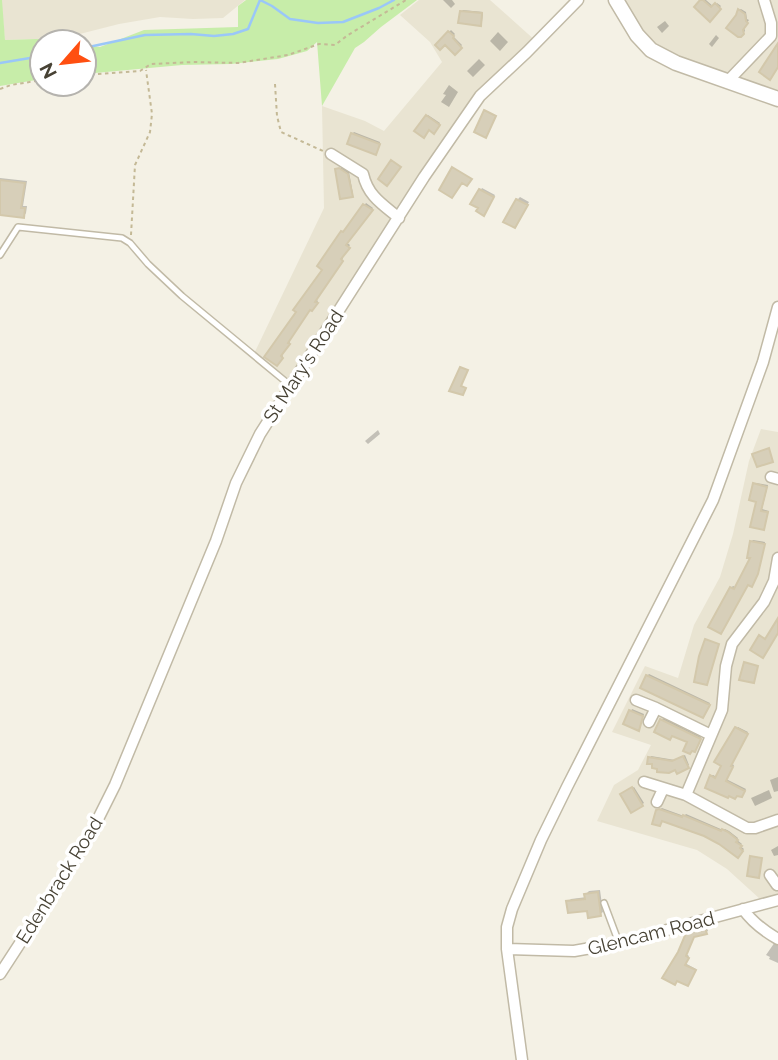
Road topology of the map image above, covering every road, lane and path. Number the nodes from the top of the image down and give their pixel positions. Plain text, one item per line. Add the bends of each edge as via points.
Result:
1 (406, 0) edge
2 (578, 0) edge
3 (616, 0) edge
4 (764, 0) edge
5 (146, 68) junction
6 (98, 74) edge
7 (728, 81) junction
8 (28, 82) edge
9 (275, 84) dead end
10 (0, 89) edge
11 (778, 99) edge
12 (331, 154) joint
13 (399, 218) junction
14 (130, 243) junction
15 (0, 255) edge
16 (778, 307) edge
17 (291, 386) junction
18 (778, 558) edge
19 (636, 700) dead end
20 (656, 708) junction
21 (649, 722) dead end
22 (711, 735) junction
23 (644, 782) dead end
24 (115, 785) joint
25 (663, 789) junction
26 (686, 795) junction
27 (657, 802) dead end
28 (778, 820) edge
29 (778, 900) edge
30 (604, 903) dead end
31 (743, 909) junction
32 (778, 939) edge
33 (619, 943) junction
34 (507, 949) junction
35 (0, 974) edge
36 (522, 1060) edge

1 - 5 path via 335,45 319,44 288,55 238,62 151,64
2 - 13 street, St Mary's Road via 480,96
3 - 7 street via 651,50
4 - 7 street via 771,36
5 - 6 path
5 - 14 path via 152,114 150,132 135,165
7 - 11 street
8 - 10 path
9 - 12 path via 281,132
12 - 13 street via 363,174 370,194
13 - 17 street, St Mary's Road
14 - 15 lane via 18,227
14 - 17 lane via 183,296
16 - 34 street via 713,500 541,839 512,909
17 - 24 street, St Mary's Road via 260,433 236,483
18 - 22 street via 764,602 732,644 722,710
19 - 20 street
20 - 21 street
20 - 22 street
22 - 26 street
23 - 25 street
24 - 35 street, Edenbrack Road via 89,837
25 - 26 street
25 - 27 street
26 - 28 street via 747,828
29 - 31 street, Glencam Road
30 - 33 lane
31 - 32 street
31 - 33 street, Glencam Road
33 - 34 street, Glencam Road via 574,951
34 - 36 street

